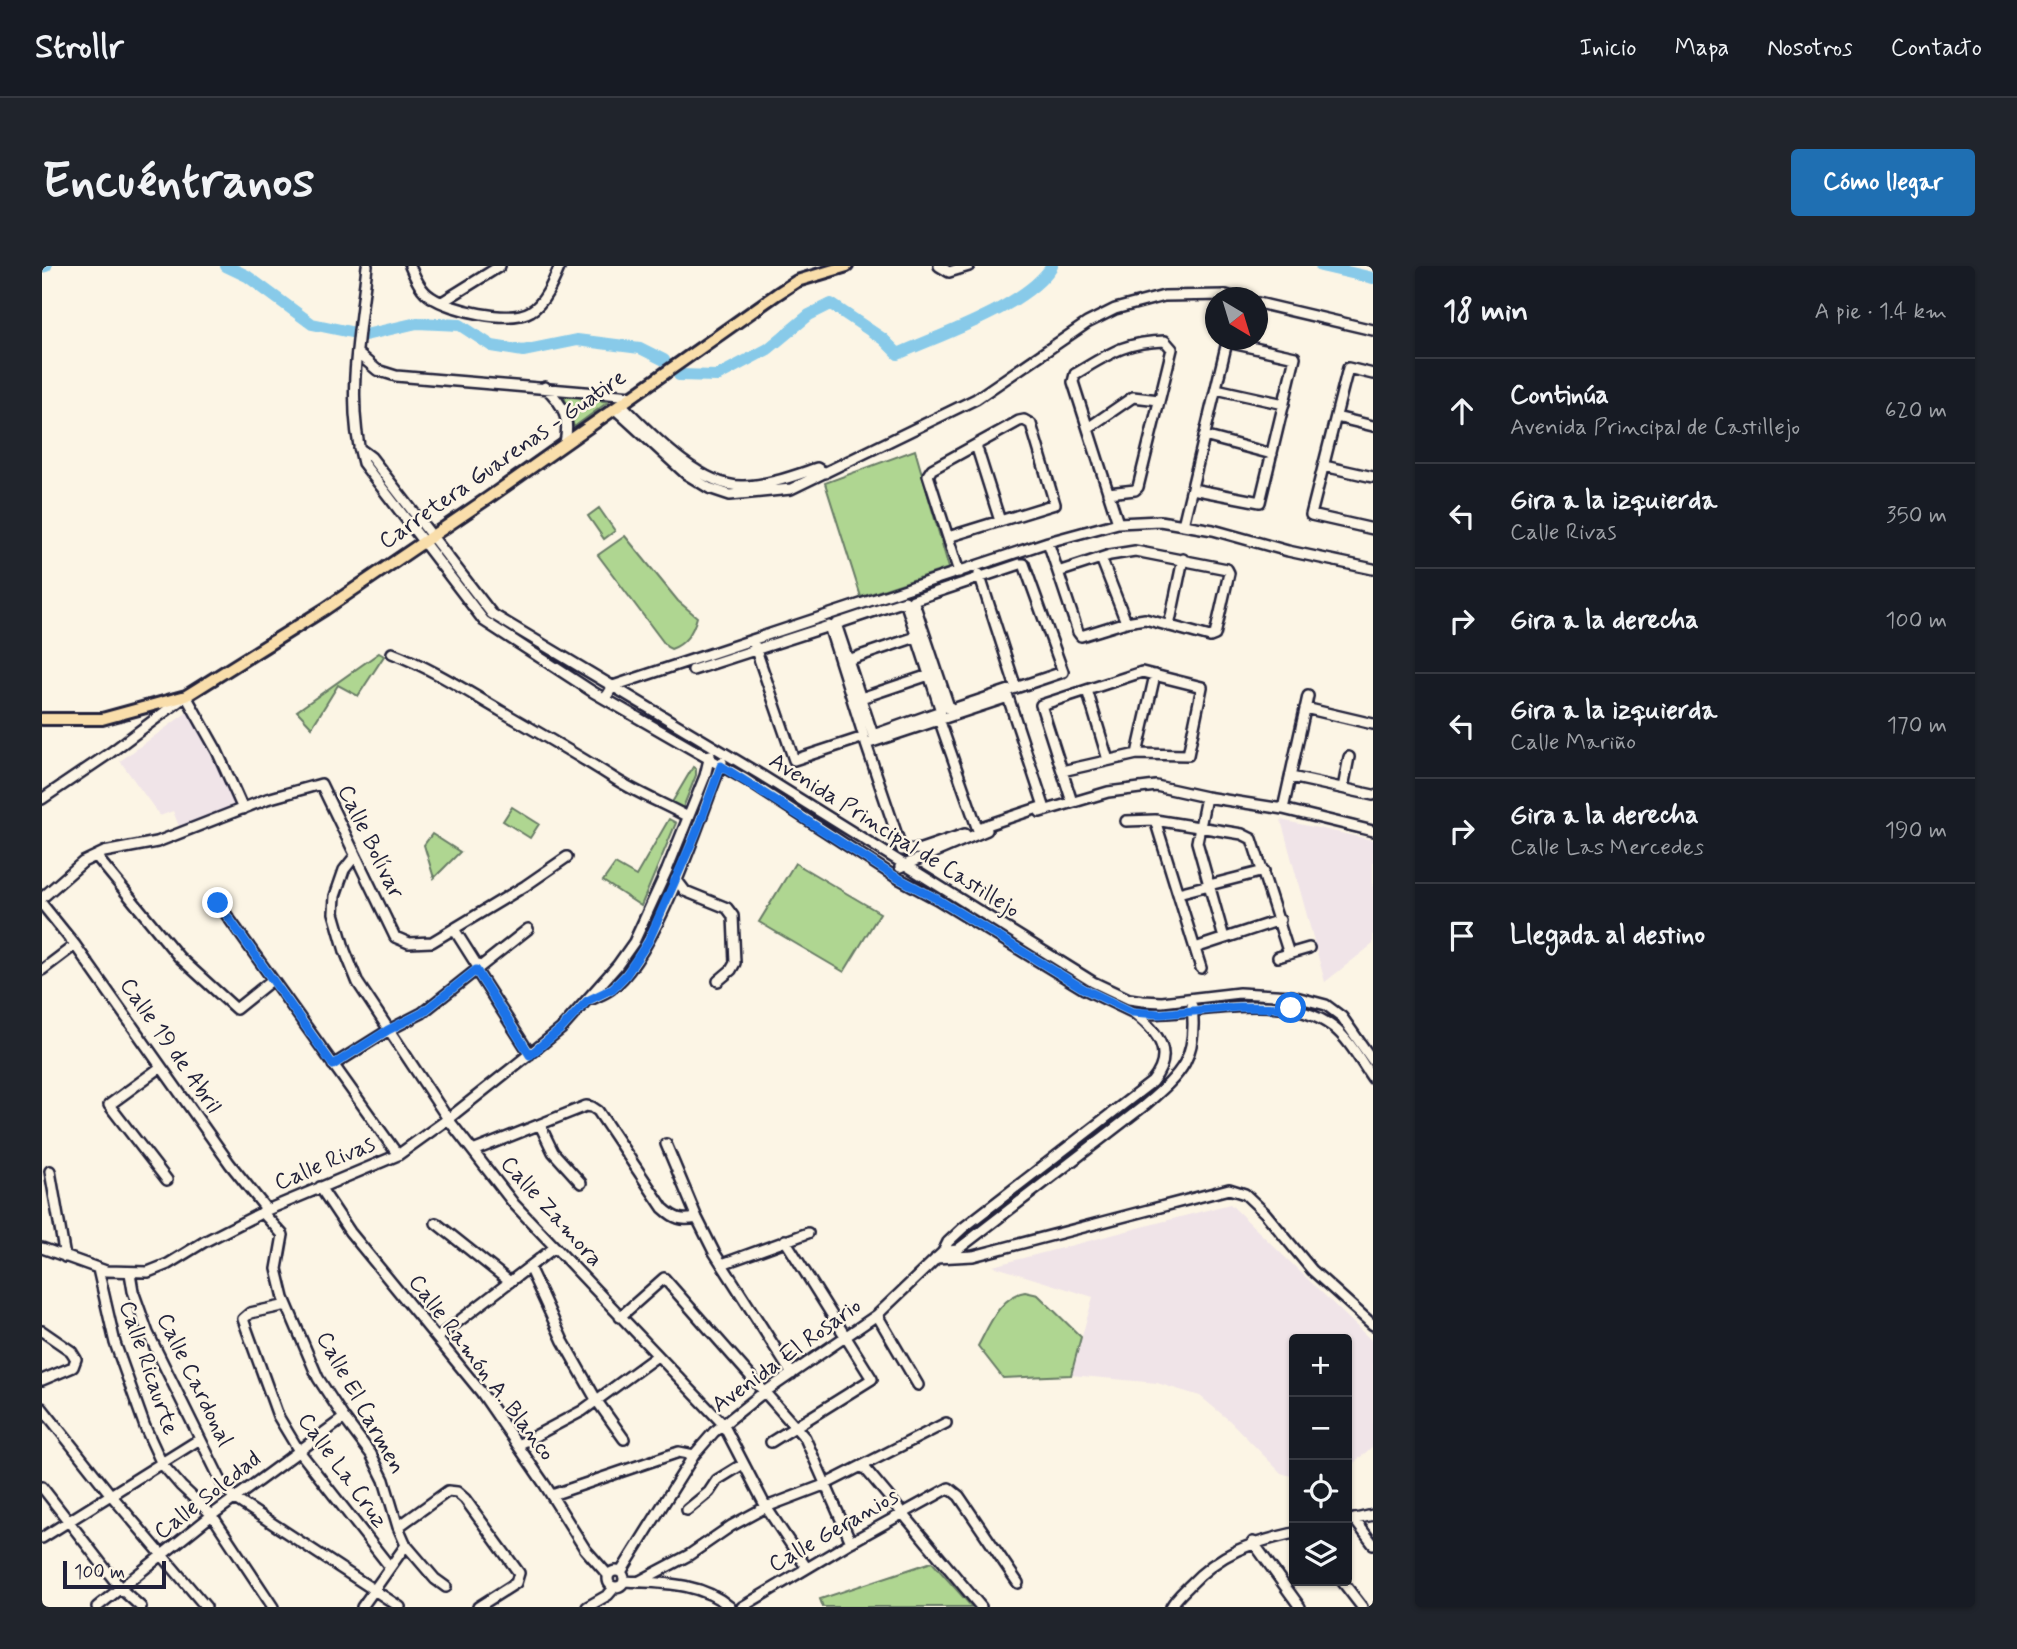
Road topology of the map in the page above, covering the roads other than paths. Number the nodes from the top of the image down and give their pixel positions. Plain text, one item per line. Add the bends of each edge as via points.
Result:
1 (367, 266) edge
2 (410, 266) edge
3 (500, 266) edge
4 (561, 266) edge
5 (847, 266) edge
6 (940, 266) edge
7 (969, 266) edge
8 (833, 267) edge
9 (1205, 295) edge
10 (442, 302) junction
11 (1268, 305) edge
12 (1373, 330) edge
13 (357, 353) junction
14 (1373, 374) edge
15 (545, 387) junction
16 (1216, 389) junction
17 (636, 394) junction
18 (1159, 400) junction
19 (1284, 404) junction
20 (618, 407) junction
21 (1336, 417) junction
22 (1373, 426) edge
23 (1088, 428) junction
24 (1204, 436) junction
25 (565, 443) junction
26 (976, 445) junction
27 (1272, 454) junction
28 (1324, 466) junction
29 (1373, 477) edge
30 (1192, 489) junction
31 (1108, 493) junction
32 (1000, 521) junction
33 (1118, 523) junction
34 (1183, 525) junction
35 (1373, 529) edge
36 (948, 537) junction
37 (427, 539) junction
38 (1048, 542) junction
39 (1101, 558) junction
40 (1183, 559) junction
41 (976, 566) junction
42 (1373, 568) edge
43 (959, 572) junction
44 (1058, 572) junction
45 (980, 577) junction
46 (868, 608) junction
47 (1126, 622) junction
48 (1169, 626) junction
49 (916, 637) junction
50 (753, 640) junction
51 (756, 650) junction
52 (392, 653) dead end
53 (848, 660) junction
54 (693, 670) dead end
55 (929, 675) junction
56 (1155, 675) junction
57 (612, 686) junction
58 (1016, 688) junction
59 (1087, 690) junction
60 (186, 695) junction
61 (1308, 695) dead end
62 (861, 698) junction
63 (605, 699) junction
64 (1305, 708) junction
65 (42, 719) edge
66 (939, 719) junction
67 (1373, 724) edge
68 (713, 747) junction
69 (725, 754) junction
70 (1137, 754) junction
71 (1349, 757) dead end
72 (709, 759) junction
73 (1108, 761) junction
74 (721, 766) junction
75 (1062, 771) junction
76 (1291, 777) junction
77 (1343, 789) junction
78 (1373, 796) edge
79 (1206, 797) junction
80 (42, 799) edge
81 (1072, 802) junction
82 (246, 808) junction
83 (1283, 809) junction
84 (688, 817) junction
85 (1155, 820) junction
86 (1126, 821) dead end
87 (1200, 829) junction
88 (979, 831) junction
89 (1373, 831) edge
90 (965, 834) dead end
91 (96, 856) junction
92 (355, 856) junction
93 (567, 857) dead end
94 (902, 864) junction
95 (1264, 871) junction
96 (894, 876) junction
97 (661, 884) junction
98 (1209, 884) junction
99 (673, 887) junction
100 (685, 891) junction
101 (1178, 893) junction
102 (42, 898) edge
103 (218, 903) dead end
104 (42, 904) edge
105 (1280, 920) junction
106 (454, 929) junction
107 (528, 929) dead end
108 (1224, 938) junction
109 (75, 945) junction
110 (1195, 948) junction
111 (1309, 948) dead end
112 (1289, 954) junction
113 (1278, 957) dead end
114 (1201, 968) dead end
115 (477, 969) junction
116 (42, 970) edge
117 (272, 980) junction
118 (718, 981) dead end
119 (1191, 999) junction
120 (1179, 1000) junction
121 (587, 1001) junction
122 (1132, 1012) junction
123 (1193, 1012) junction
124 (1163, 1014) junction
125 (388, 1030) junction
126 (1157, 1035) junction
127 (530, 1055) junction
128 (1373, 1060) edge
129 (333, 1065) junction
130 (161, 1067) junction
131 (1373, 1079) edge
132 (448, 1119) junction
133 (540, 1125) junction
134 (666, 1144) dead end
135 (473, 1151) junction
136 (398, 1155) junction
137 (50, 1171) dead end
138 (167, 1180) dead end
139 (581, 1183) dead end
140 (320, 1187) junction
141 (264, 1211) junction
142 (697, 1218) junction
143 (436, 1223) dead end
144 (808, 1233) dead end
145 (785, 1240) junction
146 (555, 1247) junction
147 (42, 1248) edge
148 (939, 1255) junction
149 (65, 1257) junction
150 (722, 1264) junction
151 (529, 1267) junction
152 (99, 1269) junction
153 (130, 1273) junction
154 (510, 1282) junction
155 (287, 1305) junction
156 (877, 1315) junction
157 (620, 1317) junction
158 (1373, 1325) edge
159 (42, 1331) edge
160 (844, 1337) junction
161 (437, 1338) junction
162 (657, 1356) junction
163 (792, 1374) junction
164 (42, 1380) edge
165 (918, 1385) dead end
166 (765, 1392) junction
167 (597, 1401) junction
168 (42, 1408) edge
169 (344, 1418) junction
170 (946, 1423) dead end
171 (723, 1424) junction
172 (796, 1426) junction
173 (200, 1439) junction
174 (624, 1439) dead end
175 (771, 1442) dead end
176 (518, 1445) junction
177 (299, 1451) junction
178 (694, 1455) junction
179 (162, 1464) junction
180 (743, 1464) junction
181 (863, 1466) junction
182 (824, 1485) junction
183 (42, 1487) edge
184 (111, 1495) junction
185 (552, 1495) junction
186 (235, 1499) junction
187 (766, 1507) junction
188 (687, 1510) dead end
189 (212, 1515) junction
190 (903, 1515) junction
191 (1373, 1515) edge
192 (1352, 1520) edge
193 (67, 1522) junction
194 (1352, 1522) edge
195 (398, 1527) junction
196 (1289, 1534) edge
197 (42, 1538) edge
198 (850, 1542) junction
199 (1253, 1542) junction
200 (1373, 1544) edge
201 (407, 1545) junction
202 (163, 1555) junction
203 (390, 1567) junction
204 (806, 1567) junction
205 (608, 1575) junction
206 (622, 1576) junction
207 (638, 1582) junction
208 (1018, 1583) dead end
209 (1346, 1586) edge
210 (446, 1587) dead end
211 (615, 1587) junction
212 (121, 1589) junction
213 (374, 1589) junction
214 (97, 1607) edge
215 (141, 1607) edge
216 (206, 1607) edge
217 (273, 1607) edge
218 (362, 1607) edge
219 (400, 1607) edge
220 (478, 1607) edge
221 (587, 1607) edge
222 (730, 1607) edge
223 (742, 1607) edge
224 (981, 1607) edge
225 (1171, 1607) edge
226 (1300, 1607) edge
227 (1362, 1607) edge

1 - 13 street
2 - 10 street via 423,290
3 - 10 street
4 - 10 street via 535,308 521,315 485,316
5 - 8 main road, Carretera Guarenas - Guatire
6 - 7 street via 949,272
8 - 17 main road, Carretera Guarenas - Guatire via 789,286
9 - 20 street via 1164,296 1115,309 1087,323 976,400 791,489 730,495 709,488 686,474
11 - 12 street
13 - 15 street via 377,370 396,376
13 - 37 street via 355,432 363,463
14 - 21 street via 1348,368
15 - 17 street
15 - 25 street via 567,415
16 - 19 street
16 - 19 street via 1227,342 1295,357
16 - 24 street
17 - 20 main road, Carretera Guarenas - Guatire
18 - 23 street via 1133,397
18 - 23 street via 1170,345 1150,341 1116,349 1075,374 1073,382
18 - 31 street via 1138,487
19 - 27 street
20 - 25 main road, Carretera Guarenas - Guatire
21 - 22 street
21 - 28 street
23 - 31 street
24 - 27 street
24 - 30 street
25 - 37 main road, Carretera Guarenas - Guatire
26 - 32 street
26 - 32 street via 1019,421 1031,424 1055,504
26 - 36 street via 929,475
27 - 30 street via 1260,502
28 - 29 street
28 - 35 street via 1311,515
30 - 34 street
31 - 33 street
32 - 36 street
33 - 34 street
33 - 38 street
34 - 42 street
36 - 43 street
37 - 57 street, Avenida Principal de Castillejo via 492,614
37 - 60 main road, Carretera Guarenas - Guatire
37 - 63 street, Avenida Principal de Castillejo via 484,621
38 - 41 street
38 - 44 street
39 - 40 street via 1135,551
39 - 44 street
39 - 47 street
40 - 48 street
40 - 48 street via 1229,573 1215,635
41 - 43 street
41 - 45 street
43 - 46 street
44 - 47 street via 1081,636
45 - 58 street
45 - 58 street via 1024,564 1063,672
45 - 58 street via 913,600 950,710
46 - 49 street via 905,601
46 - 50 street
46 - 53 street via 836,624
47 - 48 street via 1145,619
49 - 53 street
49 - 55 street
50 - 51 street
50 - 57 street
51 - 51 street via 794,760 864,737 829,626
51 - 54 street
52 - 84 street via 449,680 646,797
53 - 62 street
55 - 62 street
55 - 62 street via 941,712 873,735
56 - 59 street via 1142,672
56 - 70 street
56 - 70 street via 1202,687 1188,755
57 - 63 street
57 - 68 street, Avenida Principal de Castillejo
59 - 73 street
59 - 75 street via 1041,705
60 - 65 main road, Carretera Guarenas - Guatire via 102,719
60 - 80 street
60 - 82 street
61 - 64 street
63 - 72 street, Avenida Principal de Castillejo
64 - 67 street
64 - 76 street
66 - 88 street
66 - 88 street via 1008,697 1044,806
66 - 90 street via 868,742 866,747 902,850 921,849
68 - 69 street, Avenida Principal de Castillejo
68 - 72 street, Calle Rivas
69 - 74 street, Calle Rivas
69 - 94 street, Avenida Principal de Castillejo
70 - 73 street
71 - 77 street
72 - 74 street, Avenida Principal de Castillejo
72 - 84 street, Calle Rivas
73 - 75 street
74 - 96 street, Avenida Principal de Castillejo
74 - 99 street, Calle Rivas
75 - 81 street
76 - 77 street
76 - 83 street
77 - 78 street
79 - 81 street via 1156,786
79 - 83 street
79 - 87 street
81 - 88 street
82 - 91 street, Calle Bolívar via 157,842
82 - 92 street, Calle Bolívar via 321,784
83 - 89 street
84 - 97 street, Calle Rivas
85 - 86 street
85 - 87 street
85 - 101 street
87 - 95 street via 1252,839
87 - 98 street via 1197,842
88 - 94 street
91 - 102 street, Calle Bolívar
91 - 117 street via 179,957 236,1009
92 - 106 street, Calle Bolívar via 395,937 409,943 432,942
92 - 125 street, Calle Zamora via 344,870 334,914 358,984
93 - 106 street, Calle Bolívar
94 - 96 street
94 - 120 street, Avenida Principal de Castillejo via 1105,988 1129,999
95 - 98 street
95 - 105 street
96 - 122 street, Avenida Principal de Castillejo via 1084,989
97 - 99 street
97 - 121 street, Calle Rivas via 634,942
98 - 101 street
98 - 108 street
99 - 100 street
99 - 100 street
99 - 121 street, Calle Rivas via 648,942 626,975 612,989
100 - 118 street via 727,908 733,916 735,963
101 - 110 street
103 - 117 street
104 - 109 street, Calle 19 de Abril
105 - 108 street
105 - 112 street
106 - 115 street
107 - 115 street
108 - 110 street
109 - 116 street
109 - 130 street, Calle 19 de Abril
110 - 114 street
111 - 112 street
112 - 113 street
115 - 125 street via 422,1013
115 - 127 street
117 - 129 street
119 - 120 street, Avenida Principal de Castillejo
119 - 123 street, Avenida El Rosario
119 - 128 street, Avenida Principal de Castillejo via 1240,993 1292,996 1326,1005 1342,1017
120 - 124 street
121 - 127 street, Calle Rivas
122 - 124 street, Avenida Principal de Castillejo
122 - 126 street
123 - 124 street, Avenida Principal de Castillejo
123 - 131 street, Avenida Principal de Castillejo via 1291,1008 1314,1016 1335,1028
123 - 148 street, Avenida El Rosario via 1192,1048 1173,1081 957,1250
124 - 126 street, Avenida El Rosario
125 - 129 street
125 - 132 street, Calle Zamora
126 - 148 street, Avenida El Rosario via 1163,1050 1162,1066 1152,1082 963,1228
127 - 132 street, Calle Rivas
129 - 136 street
130 - 138 street via 110,1105
130 - 141 street, Calle 19 de Abril
132 - 135 street, Calle Zamora
132 - 136 street, Calle Rivas
133 - 135 street
133 - 139 street via 553,1152
133 - 142 street via 592,1107 663,1208 675,1219
134 - 142 street
135 - 146 street, Calle Zamora
136 - 140 street, Calle Rivas
137 - 149 street
140 - 141 street, Calle Rivas
140 - 161 street, Calle Ramón A. Blanco via 350,1232
141 - 153 street, Calle Rivas via 168,1264
141 - 155 street, Calle El Carmen via 283,1235 276,1269
142 - 150 street
143 - 154 street
144 - 145 street
145 - 150 street
145 - 160 street
146 - 151 street
146 - 157 street, Calle Zamora
147 - 149 street, Calle Rivas
148 - 156 street, Avenida El Rosario
148 - 158 street via 973,1256 1229,1189 1245,1194 1312,1270
149 - 152 street, Calle Rivas
150 - 163 street
151 - 154 street
151 - 167 street
152 - 153 street, Calle Rivas
152 - 179 street, Calle Ricaurte via 115,1343
153 - 173 street, Calle Cardonal via 148,1333
154 - 161 street
155 - 169 street, Calle El Carmen via 318,1378
155 - 177 street, Calle La Cruz via 250,1313 243,1319 278,1416
156 - 160 street, Avenida El Rosario
156 - 165 street
157 - 162 street, Calle Zamora
157 - 166 street via 664,1278
159 - 164 street via 76,1359 73,1367
160 - 163 street, Avenida El Rosario
160 - 172 street via 872,1379
161 - 176 street, Calle Ramón A. Blanco
162 - 167 street
162 - 171 street, Calle Zamora
163 - 166 street, Avenida El Rosario
166 - 171 street, Avenida El Rosario
166 - 172 street
167 - 174 street
167 - 176 street
168 - 184 street
169 - 177 street, Calle Soledad
169 - 195 street, Calle El Carmen via 372,1454
170 - 181 street
171 - 178 street, Avenida El Rosario
171 - 180 street, Calle Zamora
172 - 175 street
172 - 182 street
173 - 179 street
173 - 186 street, Calle Cardonal
176 - 185 street, Calle Ramón A. Blanco
177 - 186 street, Calle Soledad
177 - 203 street, Calle La Cruz
178 - 185 street via 679,1452
178 - 206 street, Avenida El Rosario
179 - 184 street
179 - 189 street, Calle Ricaurte
180 - 187 street, Calle Zamora
180 - 188 street via 717,1480
181 - 182 street
181 - 190 street
182 - 187 street
182 - 198 street
183 - 193 street
184 - 193 street
184 - 202 street
185 - 205 street, Calle Ramón A. Blanco via 584,1549
186 - 189 street, Calle Soledad
186 - 213 street
187 - 204 street, Calle Zamora
187 - 207 street
189 - 202 street, Calle Soledad
189 - 217 street, Calle Ricaurte
190 - 198 street, Calle Geranios
190 - 208 street, Calle Geranios via 945,1489 954,1490
190 - 224 street
191 - 192 street
193 - 197 street
193 - 212 street
194 - 200 street
195 - 201 street, Calle El Carmen
195 - 220 street via 449,1490 465,1499 519,1573 516,1583
196 - 199 street
198 - 204 street, Calle Geranios
199 - 225 street via 1228,1553 1199,1575
199 - 226 street
201 - 203 street
201 - 210 street, Calle El Carmen
202 - 212 street, Calle Soledad
202 - 216 street
203 - 213 street
204 - 223 street, Calle Geranios
205 - 206 street via 614,1571
205 - 211 street
206 - 207 street
206 - 211 street, Avenida El Rosario via 620,1586
207 - 222 street via 692,1587 716,1595
209 - 227 street
211 - 221 street, Avenida El Rosario
212 - 214 street, Calle Soledad
212 - 215 street
213 - 218 street
213 - 219 street

